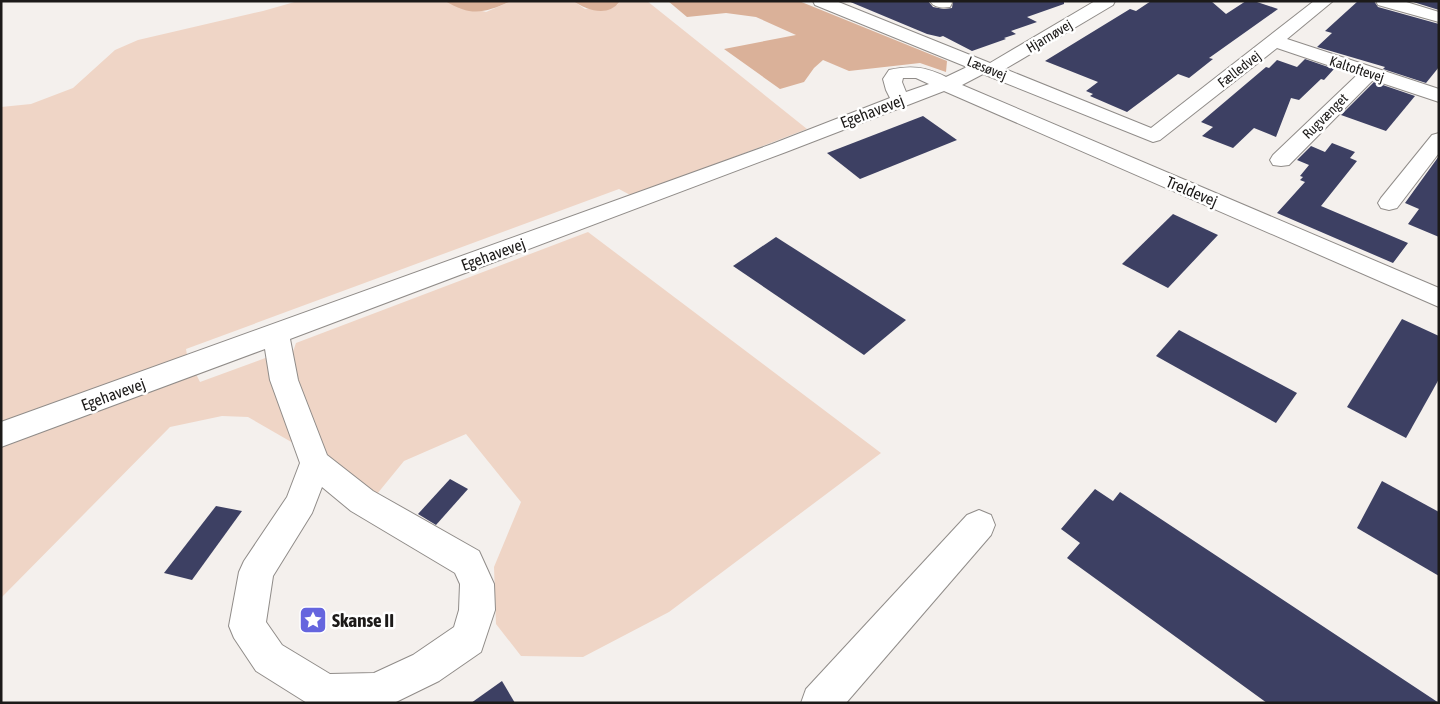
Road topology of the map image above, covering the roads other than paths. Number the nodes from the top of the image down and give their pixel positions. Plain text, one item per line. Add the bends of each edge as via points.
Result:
1 (821, 1) edge
2 (1107, 1) edge
3 (1384, 1) edge
4 (1317, 3) edge
5 (1439, 17) edge
6 (1274, 41) junction
7 (987, 68) junction
8 (1369, 73) junction
9 (944, 84) junction
10 (1439, 96) edge
11 (1154, 136) joint
12 (1439, 139) edge
13 (1281, 160) dead end
14 (1389, 203) dead end
15 (1439, 298) edge
16 (276, 334) junction
17 (1, 435) edge
18 (315, 463) junction
19 (978, 525) dead end
20 (820, 703) edge

1 - 7 street, Læsøvej
2 - 7 street, Hjarnøvej
3 - 5 street
4 - 6 street, Fælledvej
6 - 8 street, Kaltoftevej
6 - 11 street, Fælledvej
7 - 9 street, Egehavevej
7 - 11 street, Læsøvej
8 - 10 street, Kaltoftevej
8 - 13 street, Rugvænget
9 - 15 street, Treldevej
9 - 16 street, Egehavevej
12 - 14 street
16 - 17 street, Egehavevej
16 - 18 street via 284,380
18 - 18 street via 300,503 256,572 247,626 269,658 326,693 375,692 426,668 468,639 477,610 477,584 467,562 362,502
19 - 20 street

